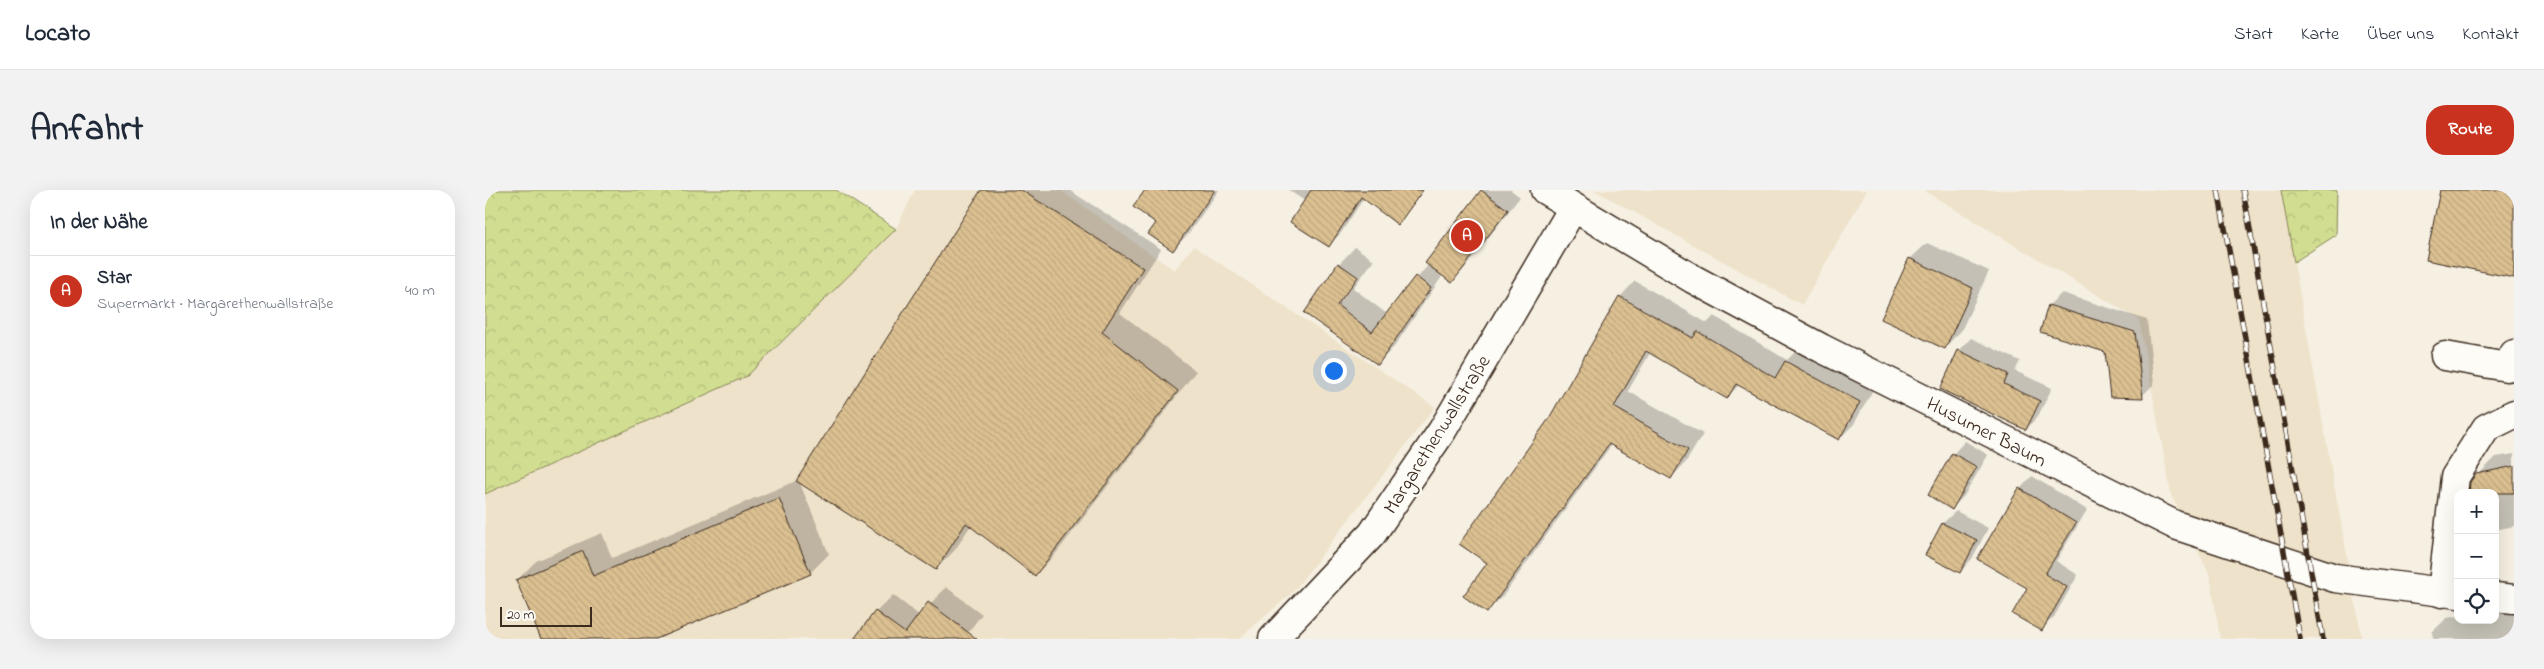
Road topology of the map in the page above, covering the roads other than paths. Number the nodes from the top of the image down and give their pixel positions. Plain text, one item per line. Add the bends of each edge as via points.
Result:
1 (1545, 190) edge
2 (1573, 208) junction
3 (2514, 354) edge
4 (2445, 356) dead end
5 (2514, 414) edge
6 (2450, 594) edge
7 (2499, 598) edge
8 (2514, 599) edge
9 (1273, 639) edge

1 - 2 street, Husumer Baum
2 - 6 street, Husumer Baum via 1693,279 1821,348 2175,525 2335,578
2 - 9 street, Margarethenwallstraße via 1442,431 1373,534
3 - 4 street via 2507,367
5 - 6 street via 2486,428 2455,477
7 - 8 street

